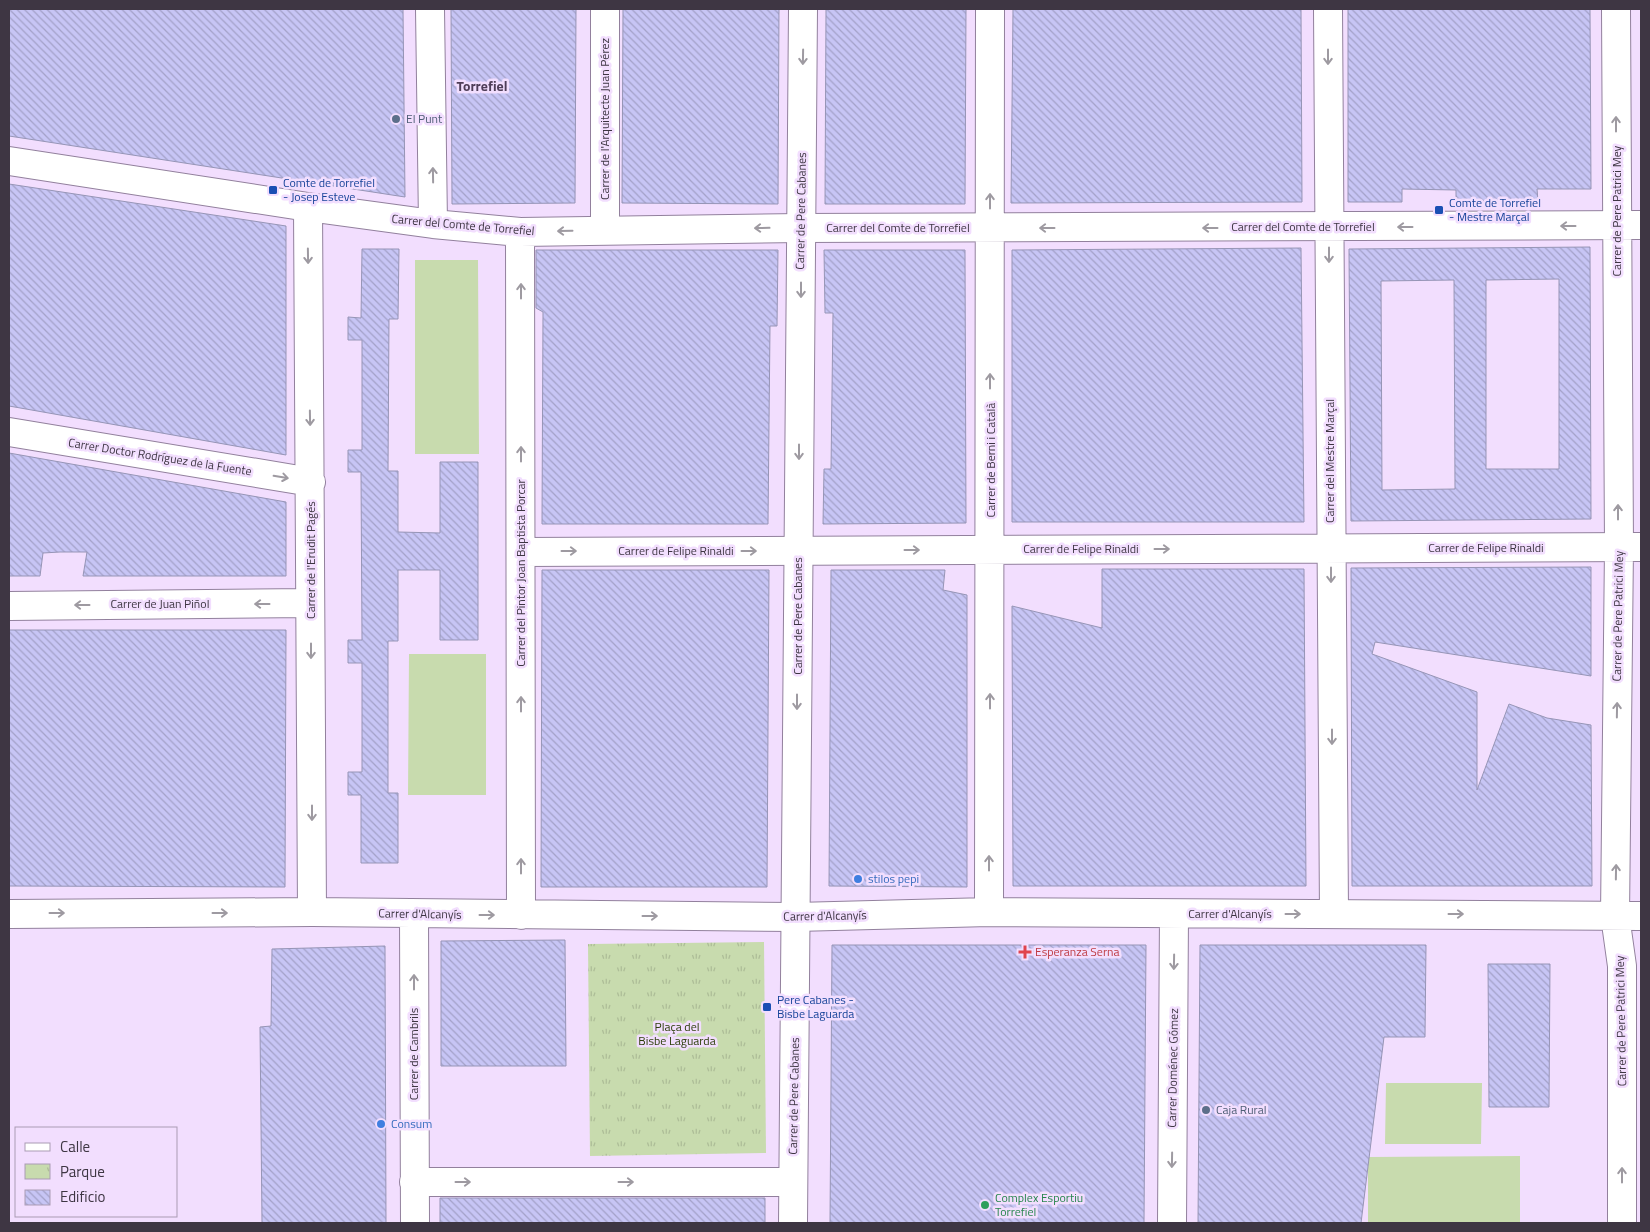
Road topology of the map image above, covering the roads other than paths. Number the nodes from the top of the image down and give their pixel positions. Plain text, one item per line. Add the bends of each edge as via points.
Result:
1 (430, 9) edge
2 (605, 9) edge
3 (803, 9) edge
4 (990, 9) edge
5 (1328, 9) edge
6 (1616, 9) edge
7 (9, 161) edge
8 (308, 207) junction
9 (433, 224) junction
10 (1629, 225) edge
11 (1328, 227) junction
12 (801, 228) junction
13 (990, 228) junction
14 (605, 230) junction
15 (520, 232) junction
16 (9, 432) edge
17 (311, 482) junction
18 (1630, 547) edge
19 (1331, 548) junction
20 (991, 550) junction
21 (799, 551) junction
22 (521, 552) junction
23 (310, 603) junction
24 (9, 606) edge
25 (312, 912) junction
26 (989, 912) junction
27 (9, 914) edge
28 (1174, 914) junction
29 (1334, 914) junction
30 (414, 915) junction
31 (521, 915) junction
32 (1628, 916) edge
33 (796, 917) junction
34 (414, 1182) junction
35 (793, 1182) junction
36 (415, 1223) edge
37 (793, 1223) edge
38 (1172, 1223) edge
39 (1622, 1223) edge

9 -> 1 street
2 - 14 street, Carrer de l'Arquitecte Juan Pérez
3 -> 12 street, Carrer de Pere Cabanes
13 -> 4 street, Carrer de Berni i Català
5 -> 11 street, Carrer del Mestre Marçal
10 -> 6 street, Carrer de Pere Patrici Mey
7 - 8 street, Carrer del Comte de Torrefiel
8 - 9 street, Carrer del Comte de Torrefiel
8 -> 17 street, Carrer de l'Erudit Pagés
9 - 15 street, Carrer del Comte de Torrefiel
10 -> 11 street, Carrer del Comte de Torrefiel
18 -> 10 street, Carrer de Pere Patrici Mey
11 -> 13 street, Carrer del Comte de Torrefiel
11 -> 19 street, Carrer del Mestre Marçal
12 - 13 street, Carrer del Comte de Torrefiel
12 -> 14 street, Carrer del Comte de Torrefiel
12 -> 21 street, Carrer de Pere Cabanes
20 -> 13 street, Carrer de Berni i Català
14 -> 15 street, Carrer del Comte de Torrefiel
22 -> 15 street, Carrer del Pintor Joan Baptista Porcar
16 -> 17 street, Carrer Doctor Rodríguez de la Fuente
17 - 23 street, Carrer de l'Erudit Pagés
18 - 19 street, Carrer de Felipe Rinaldi
32 -> 18 street, Carrer de Pere Patrici Mey
20 -> 19 street, Carrer de Felipe Rinaldi
19 -> 29 street, Carrer del Mestre Marçal
21 -> 20 street, Carrer de Felipe Rinaldi
26 -> 20 street, Carrer de Berni i Català
22 -> 21 street, Carrer de Felipe Rinaldi
21 -> 33 street, Carrer de Pere Cabanes
31 -> 22 street, Carrer del Pintor Joan Baptista Porcar
23 -> 24 street, Carrer de Juan Piñol
23 -> 25 street, Carrer de l'Erudit Pagés
27 -> 25 street, Carrer d'Alcanyís
25 - 30 street, Carrer d'Alcanyís
26 - 28 street, Carrer d'Alcanyís
26 - 33 street, Carrer d'Alcanyís
28 -> 29 street, Carrer d'Alcanyís
28 -> 38 street, Carrer Doménec Gómez
29 -> 32 street, Carrer d'Alcanyís
30 -> 31 street, Carrer d'Alcanyís
34 -> 30 street, Carrer de Cambrils
31 -> 33 street, Carrer d'Alcanyís
39 -> 32 street, Carrer de Pere Patrici Mey via 1622,966
33 - 35 street, Carrer de Pere Cabanes
34 -> 35 street
34 - 36 street, Carrer de Cambrils
35 - 37 street, Carrer de Pere Cabanes

